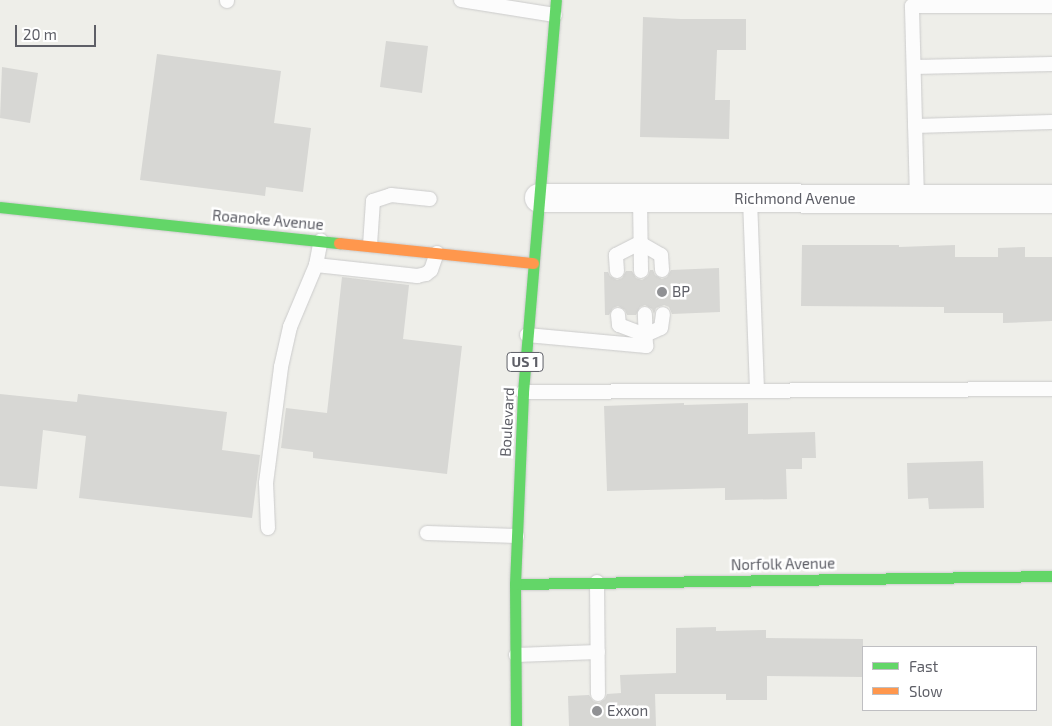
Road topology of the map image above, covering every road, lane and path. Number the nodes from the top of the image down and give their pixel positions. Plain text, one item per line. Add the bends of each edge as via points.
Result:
1 (461, 0) edge
2 (556, 0) edge
3 (1052, 6) edge
4 (555, 15) junction
5 (1052, 64) edge
6 (914, 67) junction
7 (1052, 122) edge
8 (915, 126) junction
9 (430, 198) dead end
10 (539, 198) junction
11 (640, 198) junction
12 (1052, 198) edge
13 (750, 199) junction
14 (917, 199) junction
15 (0, 208) edge
16 (321, 240) junction
17 (640, 243) junction
18 (370, 245) junction
19 (437, 253) junction
20 (534, 263) junction
21 (316, 264) junction
22 (662, 270) dead end
23 (617, 271) dead end
24 (641, 271) dead end
25 (645, 314) dead end
26 (663, 314) dead end
27 (618, 315) dead end
28 (527, 335) junction
29 (645, 335) junction
30 (1052, 389) edge
31 (758, 391) junction
32 (523, 392) junction
33 (268, 528) dead end
34 (428, 533) dead end
35 (517, 536) junction
36 (1052, 576) edge
37 (598, 582) junction
38 (515, 584) junction
39 (598, 652) junction
40 (516, 655) junction
41 (598, 694) dead end
42 (516, 726) edge

1 - 4 lane
2 - 4 street, Boulevard / US 1
3 - 6 lane via 912,6
4 - 10 street, Boulevard / US 1
5 - 6 lane
6 - 8 lane
7 - 8 lane
8 - 14 lane
9 - 18 lane via 391,195 373,201
10 - 11 street, Richmond Avenue
10 - 20 street, Boulevard / US 1
11 - 13 street, Richmond Avenue
11 - 17 lane
12 - 14 street, Richmond Avenue
13 - 14 street, Richmond Avenue
13 - 31 lane
15 - 16 street, Roanoke Avenue
16 - 18 street, Roanoke Avenue
16 - 21 lane
17 - 22 lane via 661,255
17 - 23 lane via 616,255
17 - 24 lane
18 - 19 street, Roanoke Avenue
19 - 20 street, Roanoke Avenue
19 - 21 lane via 431,270 417,276
20 - 28 street, Boulevard / US 1
21 - 33 lane via 290,327 281,367 266,483
25 - 29 lane
26 - 29 lane via 662,328
27 - 29 lane via 619,325
28 - 29 lane via 646,346
28 - 32 street, Boulevard / US 1
30 - 31 lane
31 - 32 lane
32 - 35 street, Boulevard / US 1
34 - 35 lane
35 - 38 street, Boulevard / US 1
36 - 37 street, Norfolk Avenue
37 - 38 street, Norfolk Avenue
37 - 39 lane
38 - 40 street, Boulevard / US 1
39 - 40 lane
39 - 41 lane
40 - 42 street, Boulevard / US 1

